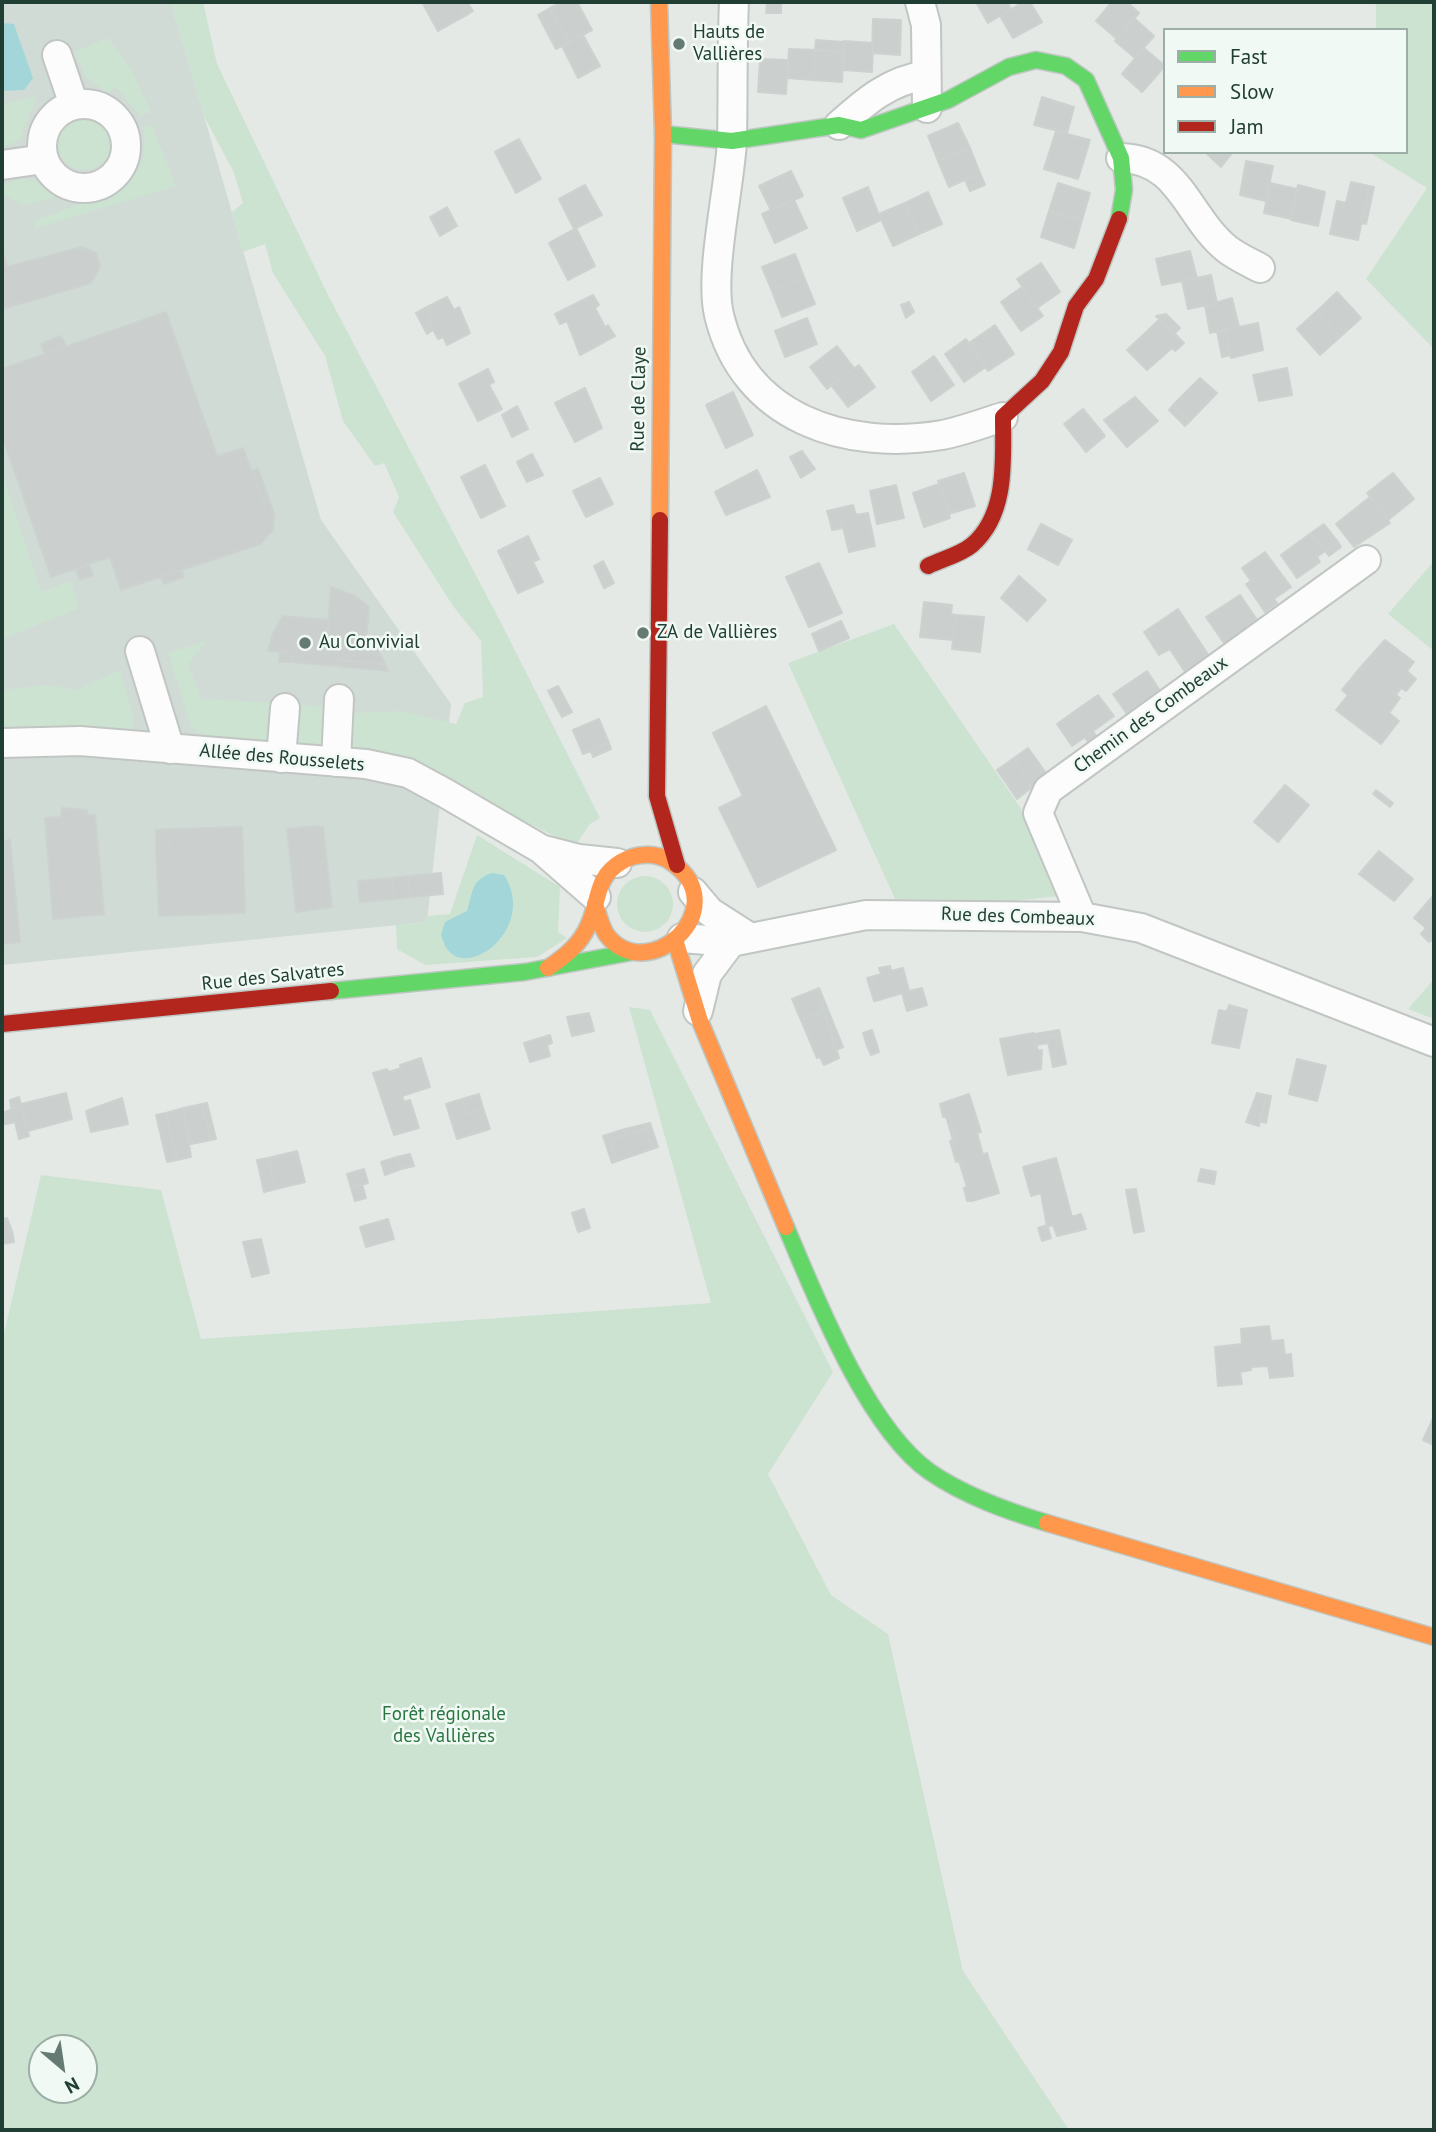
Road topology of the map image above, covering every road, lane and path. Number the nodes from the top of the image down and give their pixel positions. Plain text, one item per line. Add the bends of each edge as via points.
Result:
1 (659, 2) edge
2 (734, 2) edge
3 (920, 2) edge
4 (57, 55) dead end
5 (926, 75) junction
6 (74, 105) junction
7 (927, 108) junction
8 (839, 125) junction
9 (663, 134) junction
10 (732, 141) junction
11 (1121, 158) junction
12 (44, 159) junction
13 (2, 166) edge
14 (1260, 268) dead end
15 (1003, 417) junction
16 (1366, 560) dead end
17 (929, 566) dead end
18 (140, 651) dead end
19 (339, 699) dead end
20 (285, 708) dead end
21 (2, 743) edge
22 (170, 749) junction
23 (281, 758) junction
24 (336, 762) junction
25 (657, 796) junction
26 (541, 849) junction
27 (624, 860) junction
28 (677, 865) junction
29 (694, 892) junction
30 (596, 901) junction
31 (1082, 916) junction
32 (679, 940) junction
33 (740, 940) junction
34 (645, 956) junction
35 (548, 968) junction
36 (671, 982) dead end
37 (699, 1018) junction
38 (2, 1024) edge
39 (1434, 1042) edge
40 (1434, 1637) edge

1 - 9 street, Rue de Claye
2 - 10 street
3 - 5 street via 926,25
4 - 6 street
5 - 7 street
5 - 8 street via 900,79
6 - 12 street via 51,120 42,146
6 - 12 street via 98,106 118,120 127,144 119,171 96,187 82,188 59,180
7 - 8 street via 860,130
7 - 11 street via 1009,67 1036,60 1066,66 1086,80
8 - 10 street
9 - 10 street
9 - 25 street, Rue de Claye
10 - 15 street via 718,274 719,312 730,347 747,377 769,399 811,425 877,439 942,435
11 - 14 street via 1141,158 1165,173 1226,249
11 - 15 street via 1124,190 1117,230 1096,279 1076,306 1061,352 1042,381
12 - 13 street
15 - 17 street via 1003,464 993,522 972,545
16 - 31 street, Chemin des Combeaux via 1048,790 1038,813
18 - 22 street
19 - 24 street
20 - 23 street
21 - 22 street, Allée des Rousselets via 80,741
22 - 23 street, Allée des Rousselets
23 - 24 street, Allée des Rousselets
24 - 26 street, Allée des Rousselets via 408,773
25 - 27 street, Rue de Claye via 645,829
25 - 28 street, Rue de Claye
26 - 27 street, Allée des Rousselets via 579,859
26 - 30 street, Allée des Rousselets
27 - 28 street via 647,854
27 - 30 street via 605,874
28 - 29 street
29 - 32 street via 694,916
29 - 33 street
30 - 34 street via 598,920 606,934
30 - 35 street via 582,939
31 - 33 street, Rue des Combeaux via 866,915
31 - 39 street, Rue des Combeaux via 1141,928
32 - 33 street, Rue des Combeaux
32 - 34 street
32 - 37 street
33 - 37 street via 707,974
34 - 35 street, Rue des Salvatres
35 - 38 street, Rue des Salvatres
36 - 37 street
37 - 40 street via 820,1309 889,1434 930,1472 1002,1510

